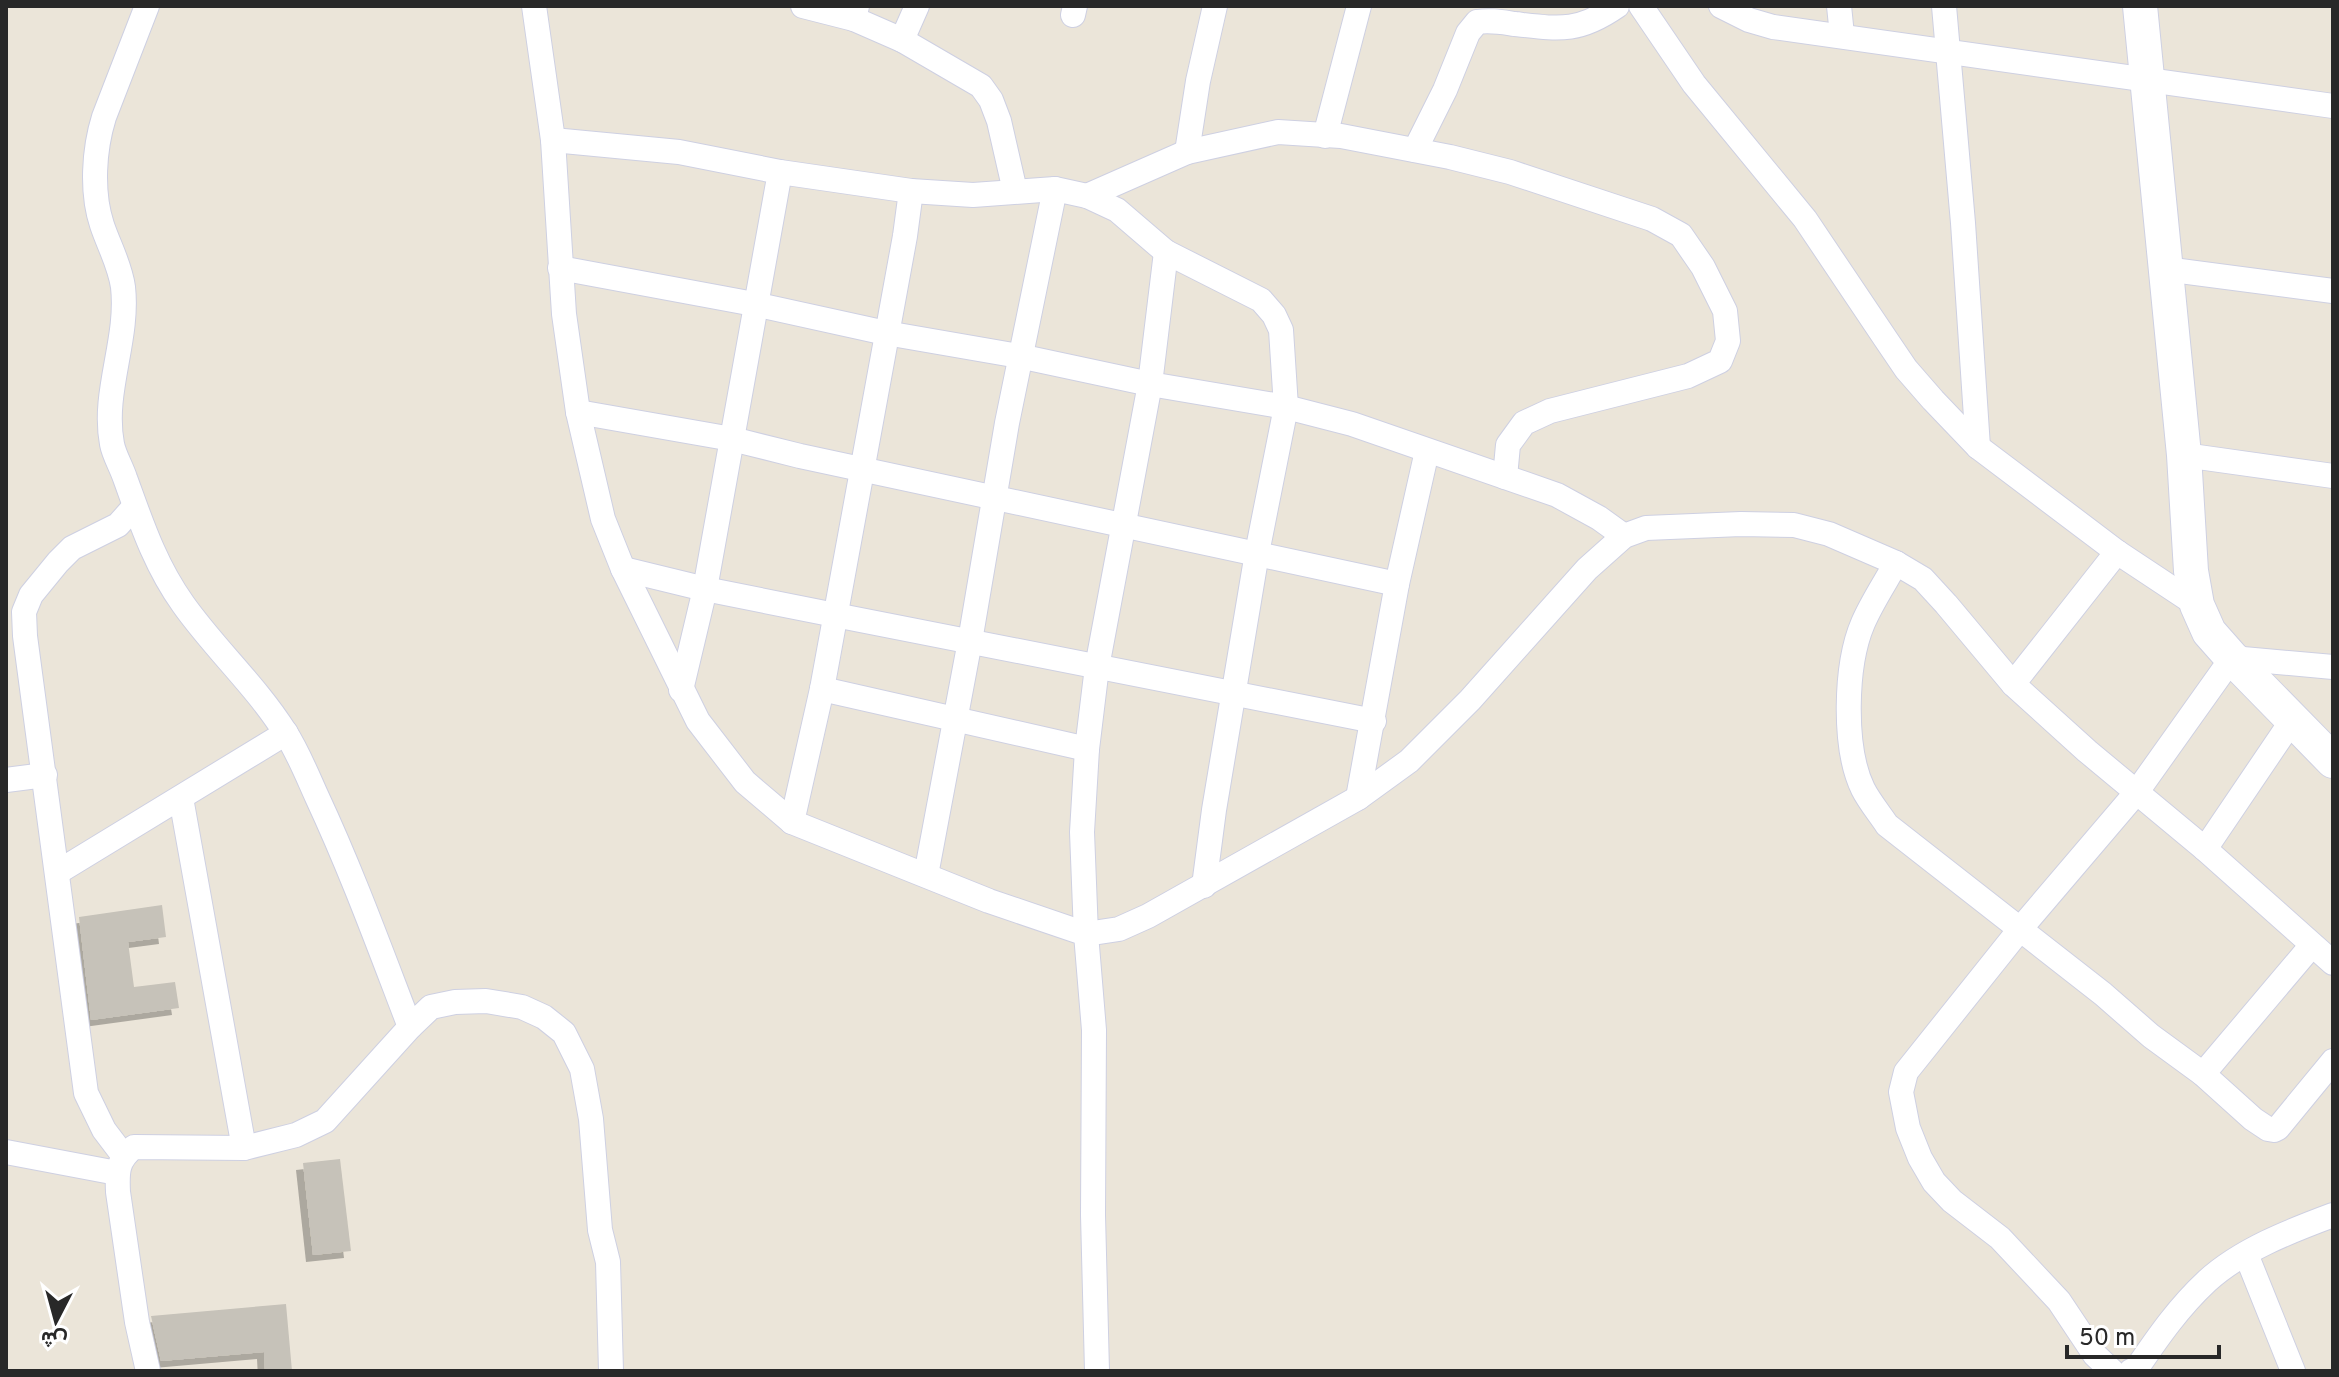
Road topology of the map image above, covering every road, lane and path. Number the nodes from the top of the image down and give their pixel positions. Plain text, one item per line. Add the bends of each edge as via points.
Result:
1 (147, 6) edge
2 (534, 6) edge
3 (803, 6) edge
4 (917, 6) edge
5 (1215, 6) edge
6 (1359, 6) edge
7 (1617, 6) edge
8 (1641, 6) edge
9 (1721, 6) edge
10 (1839, 6) edge
11 (1944, 6) edge
12 (2140, 6) edge
13 (855, 13) edge
14 (1842, 35) junction
15 (902, 40) junction
16 (1948, 50) junction
17 (2147, 79) junction
18 (2333, 106) edge
19 (1325, 136) junction
20 (553, 140) junction
21 (1415, 150) junction
22 (1187, 152) junction
23 (780, 172) junction
24 (1055, 189) junction
25 (911, 191) junction
26 (1015, 191) junction
27 (1087, 196) junction
28 (1166, 252) junction
29 (560, 268) junction
30 (2165, 269) junction
31 (2333, 291) edge
32 (754, 304) junction
33 (886, 333) junction
34 (1019, 356) junction
35 (1150, 384) junction
36 (1286, 407) junction
37 (578, 412) junction
38 (732, 439) junction
39 (1978, 447) junction
40 (1427, 451) junction
41 (2184, 455) junction
42 (863, 470) junction
43 (2333, 476) edge
44 (1505, 477) junction
45 (993, 497) junction
46 (134, 507) junction
47 (1122, 525) junction
48 (1624, 536) junction
49 (2117, 552) junction
50 (1257, 553) junction
51 (1896, 563) junction
52 (623, 569) junction
53 (1397, 584) junction
54 (705, 589) junction
55 (2197, 605) junction
56 (835, 615) junction
57 (970, 641) junction
58 (2232, 658) junction
59 (1097, 667) junction
60 (2333, 667) edge
61 (2013, 684) junction
62 (822, 689) junction
63 (681, 690) junction
64 (1234, 693) junction
65 (956, 719) junction
66 (2293, 719) junction
67 (1374, 721) junction
68 (286, 733) junction
69 (1087, 749) junction
70 (2333, 761) edge
71 (45, 775) junction
72 (6, 780) edge
73 (2136, 793) junction
74 (181, 798) junction
75 (1358, 798) junction
76 (792, 822) junction
77 (2205, 849) junction
78 (58, 872) junction
79 (926, 875) junction
80 (1204, 886) junction
81 (2021, 928) junction
82 (1086, 934) junction
83 (2312, 945) junction
84 (2333, 963) edge
85 (410, 1027) junction
86 (2333, 1061) edge
87 (2203, 1074) junction
88 (244, 1148) junction
89 (6, 1152) edge
90 (120, 1164) junction
91 (2333, 1215) edge
92 (2246, 1254) junction
93 (148, 1371) edge
94 (611, 1371) edge
95 (1097, 1371) edge
96 (2112, 1371) edge
97 (2131, 1371) edge
98 (2293, 1371) edge

1 - 46 street via 98,135 96,161 101,223 122,276 124,299 110,425
2 - 20 street
3 - 13 street
4 - 15 street
5 - 22 street
6 - 19 street
7 - 21 street via 1588,24 1561,29 1477,22
8 - 39 street via 1694,84 1805,219 1906,369
9 - 14 street via 1773,27
10 - 14 street
11 - 16 street
12 - 17 street
13 - 15 street
14 - 16 street
15 - 26 street via 981,86 999,121
16 - 17 street
16 - 39 street
17 - 18 street
17 - 30 street
19 - 21 street
19 - 22 street via 1278,132
20 - 23 street via 679,152
20 - 29 street
21 - 44 street via 1510,172 1652,219 1681,235 1725,311 1728,341 1720,361 1688,376 1550,411 1524,423 1508,445
22 - 27 street
23 - 25 street
23 - 32 street
24 - 26 street
24 - 27 street
24 - 34 street
25 - 26 street
25 - 33 street
27 - 28 street via 1117,210
28 - 35 street
28 - 36 street via 1261,300 1274,315 1281,330
29 - 32 street
29 - 37 street
30 - 31 street
30 - 41 street
32 - 33 street
32 - 38 street
33 - 34 street
33 - 42 street
34 - 35 street
34 - 45 street
35 - 36 street
35 - 47 street
36 - 40 street
36 - 50 street
37 - 38 street
37 - 52 street via 603,519
38 - 42 street
38 - 54 street
39 - 49 street
40 - 44 street
40 - 53 street
41 - 43 street
41 - 55 street
42 - 45 street
42 - 56 street
44 - 48 street via 1557,495
45 - 47 street
45 - 57 street
46 - 68 street via 163,574 183,604
46 - 71 street via 109,531 72,548 31,595 24,612
47 - 50 street
47 - 59 street
48 - 51 street via 1683,525 1794,525
48 - 75 street via 1409,761
49 - 55 street
49 - 61 street
50 - 53 street
50 - 64 street
51 - 61 street via 1923,579
51 - 81 street via 1863,624 1852,660 1851,746 1862,788 1887,825
52 - 54 street
52 - 63 street
53 - 67 street
54 - 56 street
54 - 63 street
55 - 58 street via 2209,632
56 - 57 street
56 - 62 street
57 - 59 street
57 - 65 street
58 - 60 street
58 - 66 street
58 - 73 street
59 - 64 street
59 - 69 street
61 - 73 street
62 - 65 street
62 - 76 street
63 - 76 street via 745,782
64 - 67 street
64 - 80 street
65 - 69 street
65 - 79 street
66 - 70 street
66 - 77 street
67 - 75 street
68 - 74 street
68 - 85 street via 347,862
69 - 82 street via 1082,832
71 - 72 street
71 - 78 street
73 - 77 street
73 - 81 street
74 - 78 street
74 - 88 street
75 - 80 street
76 - 79 street
77 - 83 street
78 - 90 street via 86,1093
79 - 82 street
80 - 82 street via 1119,929
81 - 87 street
81 - 96 street via 1906,1072 1901,1092 1908,1128 1934,1182 2000,1238 2059,1301
82 - 95 street via 1094,1030
83 - 84 street
83 - 87 street
85 - 88 street via 325,1121 296,1135
85 - 94 street via 431,1007 486,1001 522,1007 564,1033 582,1069 591,1119 600,1230 608,1262
86 - 87 street via 2274,1130 2253,1119
88 - 90 street via 134,1147
89 - 90 street
90 - 93 street via 118,1192
91 - 92 street
92 - 97 street via 2184,1304
92 - 98 street

